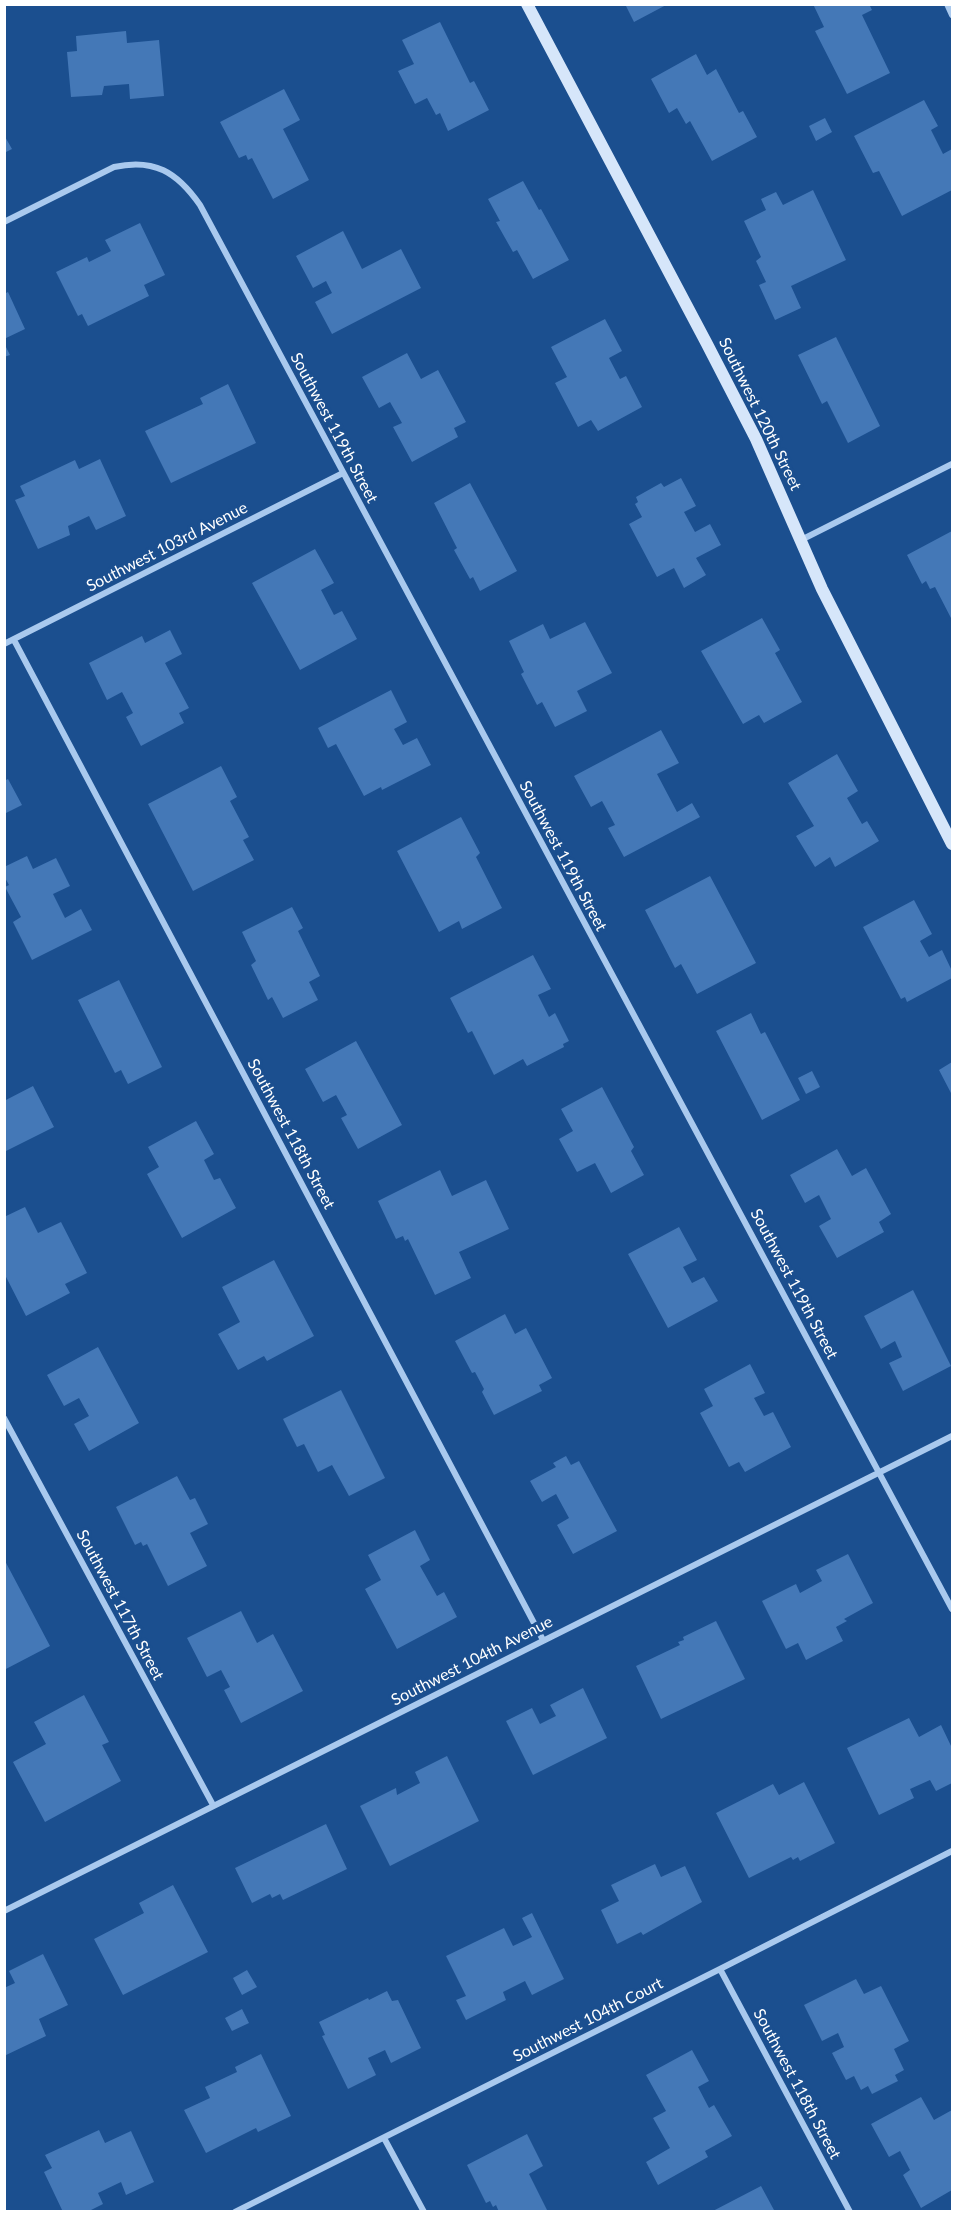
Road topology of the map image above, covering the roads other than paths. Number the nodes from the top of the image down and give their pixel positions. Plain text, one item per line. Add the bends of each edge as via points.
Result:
1 (527, 4) edge
2 (947, 4) edge
3 (952, 15) edge
4 (4, 222) edge
5 (952, 464) edge
6 (342, 473) junction
7 (800, 540) junction
8 (14, 640) junction
9 (4, 645) edge
10 (952, 844) edge
11 (4, 1418) edge
12 (952, 1436) edge
13 (880, 1473) junction
14 (952, 1609) edge
15 (543, 1640) junction
16 (213, 1805) junction
17 (952, 1851) edge
18 (4, 1911) edge
19 (720, 1970) junction
20 (384, 2138) junction
21 (235, 2211) edge
22 (424, 2211) edge
23 (850, 2211) edge

1 - 7 street, Southwest 120th Street via 756,439
2 - 3 street
4 - 6 street, Southwest 119th Street via 125,164 161,168 178,178 207,217
5 - 7 street
6 - 8 street, Southwest 103rd Avenue
6 - 13 street, Southwest 119th Street
7 - 10 street, Southwest 120th Street
8 - 9 street, Southwest 103rd Avenue
8 - 15 street, Southwest 118th Street
11 - 16 street, Southwest 117th Street
12 - 13 street, Southwest 104th Avenue
13 - 14 street, Southwest 119th Street
13 - 15 street, Southwest 104th Avenue
15 - 16 street, Southwest 104th Avenue
16 - 18 street, Southwest 104th Avenue
17 - 19 street, Southwest 104th Court
19 - 20 street, Southwest 104th Court
19 - 23 street, Southwest 118th Street
20 - 21 street, Southwest 104th Court
20 - 22 street

